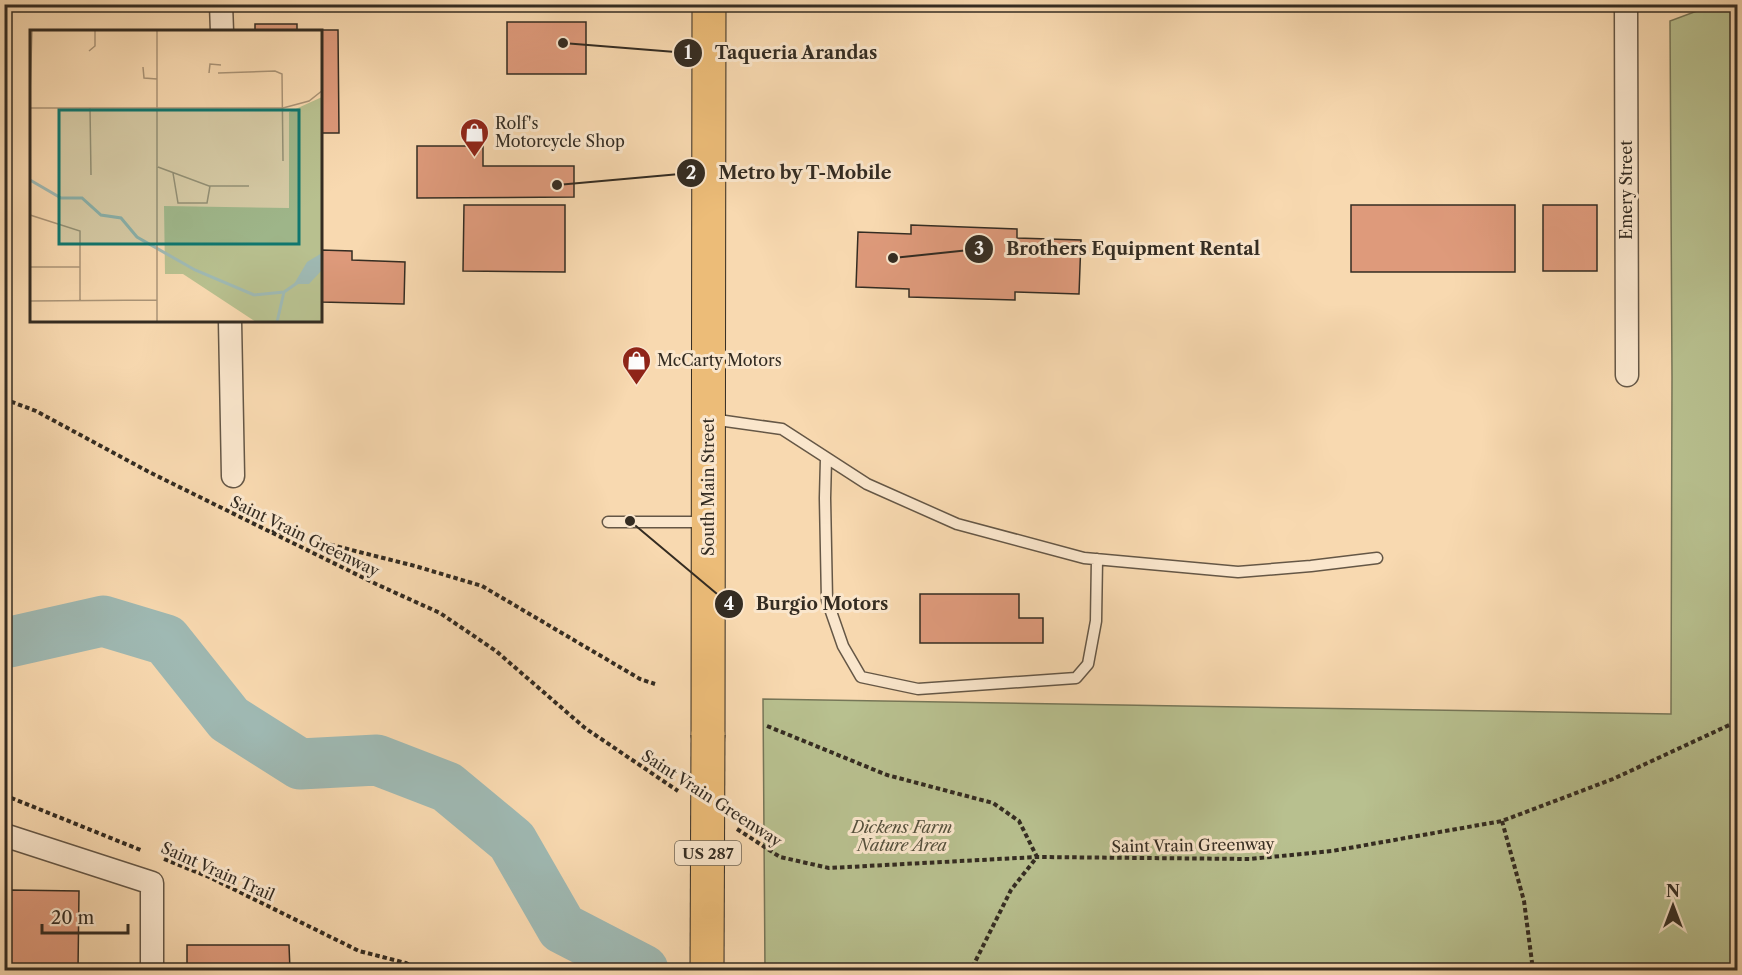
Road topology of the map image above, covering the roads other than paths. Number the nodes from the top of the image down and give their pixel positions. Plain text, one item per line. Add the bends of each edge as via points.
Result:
1 (221, 4) edge
2 (709, 4) edge
3 (1626, 4) edge
4 (222, 30) edge
5 (230, 322) edge
6 (1627, 375) dead end
7 (708, 418) junction
8 (826, 459) junction
9 (232, 476) dead end
10 (609, 522) dead end
11 (709, 522) junction
12 (1377, 558) dead end
13 (1097, 559) junction
14 (4, 835) edge
15 (152, 970) edge
16 (707, 970) edge

1 - 4 street
2 - 7 highway, South Main Street / US 287
3 - 6 street, Emery Street
5 - 9 street
7 - 8 lane via 782,429
7 - 11 highway, South Main Street / US 287
8 - 13 lane via 867,484 957,524
8 - 13 lane via 827,600 843,646 861,677 918,689 1076,678 1088,664 1096,621
10 - 11 lane
11 - 16 highway, South Main Street / US 287, bridge
12 - 13 lane via 1238,572
14 - 15 street via 152,883

